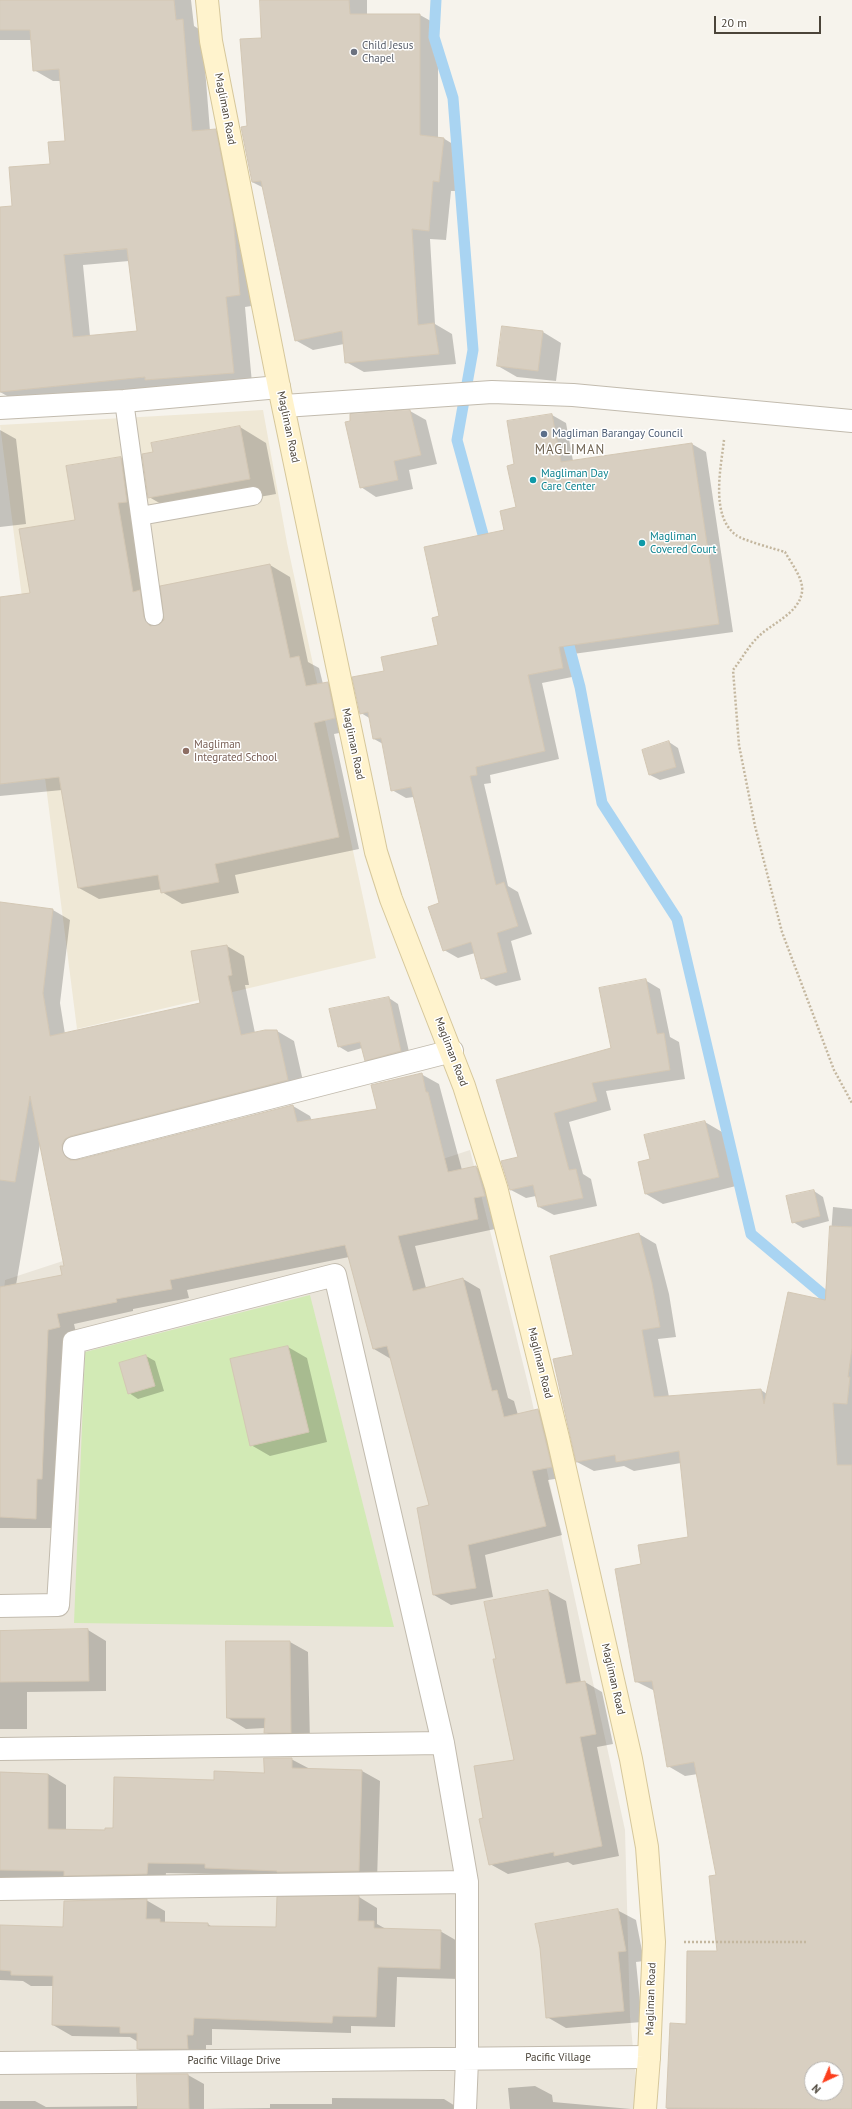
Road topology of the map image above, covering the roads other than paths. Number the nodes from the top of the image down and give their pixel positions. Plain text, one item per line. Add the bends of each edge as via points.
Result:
1 (207, 0) edge
2 (282, 396) junction
3 (124, 401) junction
4 (0, 408) edge
5 (852, 421) edge
6 (253, 496) dead end
7 (140, 516) junction
8 (154, 616) dead end
9 (452, 1051) junction
10 (74, 1148) dead end
11 (0, 1606) edge
12 (443, 1743) junction
13 (0, 1749) edge
14 (466, 1882) junction
15 (0, 1889) edge
16 (649, 2058) junction
17 (467, 2060) junction
18 (0, 2063) edge
19 (465, 2109) edge
20 (645, 2109) edge

1 - 2 street, Magliman Road via 211,41
2 - 3 street
2 - 5 street via 492,392 573,395
2 - 9 street, Magliman Road via 376,852 391,899
3 - 4 street
3 - 7 lane
6 - 7 lane
7 - 8 lane
9 - 10 street
9 - 16 street, Magliman Road via 496,1187 572,1499 631,1759 647,1847 654,1942
11 - 12 street via 58,1605 74,1342 335,1275
12 - 13 street
12 - 14 street
14 - 15 street
14 - 17 street
16 - 17 street, Pacific Village
16 - 20 street, Magliman Road
17 - 18 street, Pacific Village Drive
17 - 19 street

